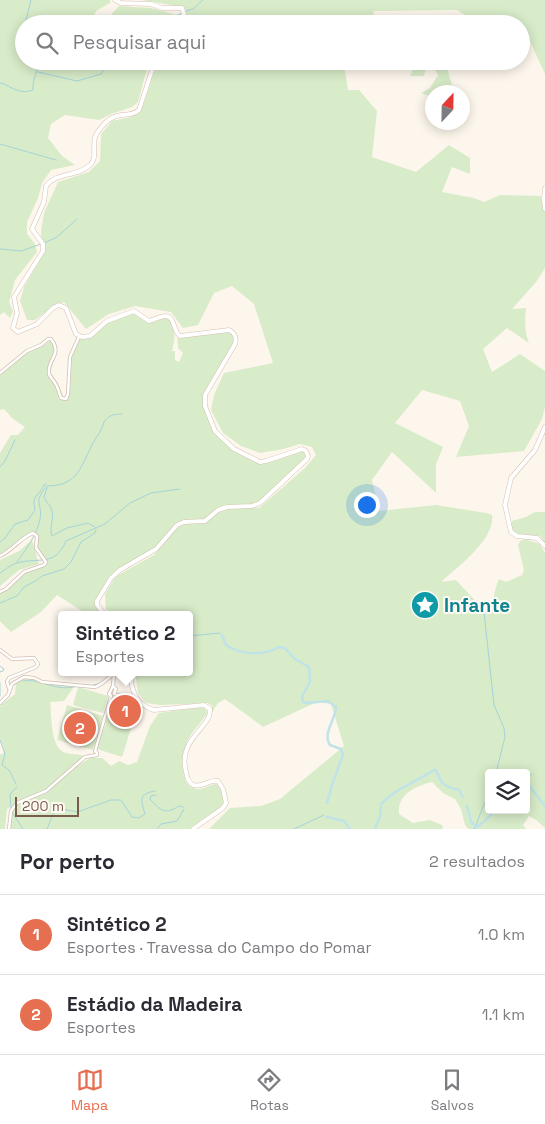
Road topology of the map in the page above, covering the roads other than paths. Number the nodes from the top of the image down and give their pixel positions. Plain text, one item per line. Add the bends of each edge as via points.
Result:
1 (115, 0) edge
2 (183, 15) edge
3 (152, 70) edge
4 (545, 188) edge
5 (545, 209) edge
6 (79, 337) junction
7 (0, 373) edge
8 (545, 427) edge
9 (545, 546) edge
10 (0, 556) edge
11 (0, 592) edge
12 (101, 611) edge
13 (0, 650) edge
14 (111, 676) edge
15 (115, 676) edge
16 (131, 676) edge
17 (10, 689) junction
18 (113, 695) junction
19 (0, 703) edge
20 (140, 703) junction
21 (9, 829) edge
22 (193, 829) edge

1 - 2 main road via 162,8 180,7
3 - 6 main road via 141,108 132,114 112,118 98,132 94,141 94,160 90,166 47,184 44,202 32,226 44,249 14,297 17,312 12,328 18,332 37,324 59,305 66,308
4 - 5 main road
6 - 7 street via 70,356 66,399 61,398 49,375 56,349 51,339 27,351
6 - 12 main road via 87,337 104,323 135,311 149,321 169,317 180,336 228,330 235,334 235,344 204,399 215,431 234,449 260,462 302,449 308,454 307,459 260,503 227,507 205,521 177,525 156,550 111,578 97,601
8 - 9 main road via 535,450 511,478 505,505 512,532 517,536 537,538
10 - 11 street via 22,538 34,533 37,536 36,548 46,562 24,572
13 - 17 street via 12,659 34,658 38,663 36,667 8,679
14 - 17 street via 97,687 42,682 24,677
15 - 18 street via 109,694
16 - 20 main road
17 - 19 street
18 - 20 street
18 - 21 street via 92,755 46,791 17,803 11,811
20 - 22 main road via 154,710 202,705 210,709 209,716 187,746 185,769 193,785 201,786 213,780 220,783 226,803

